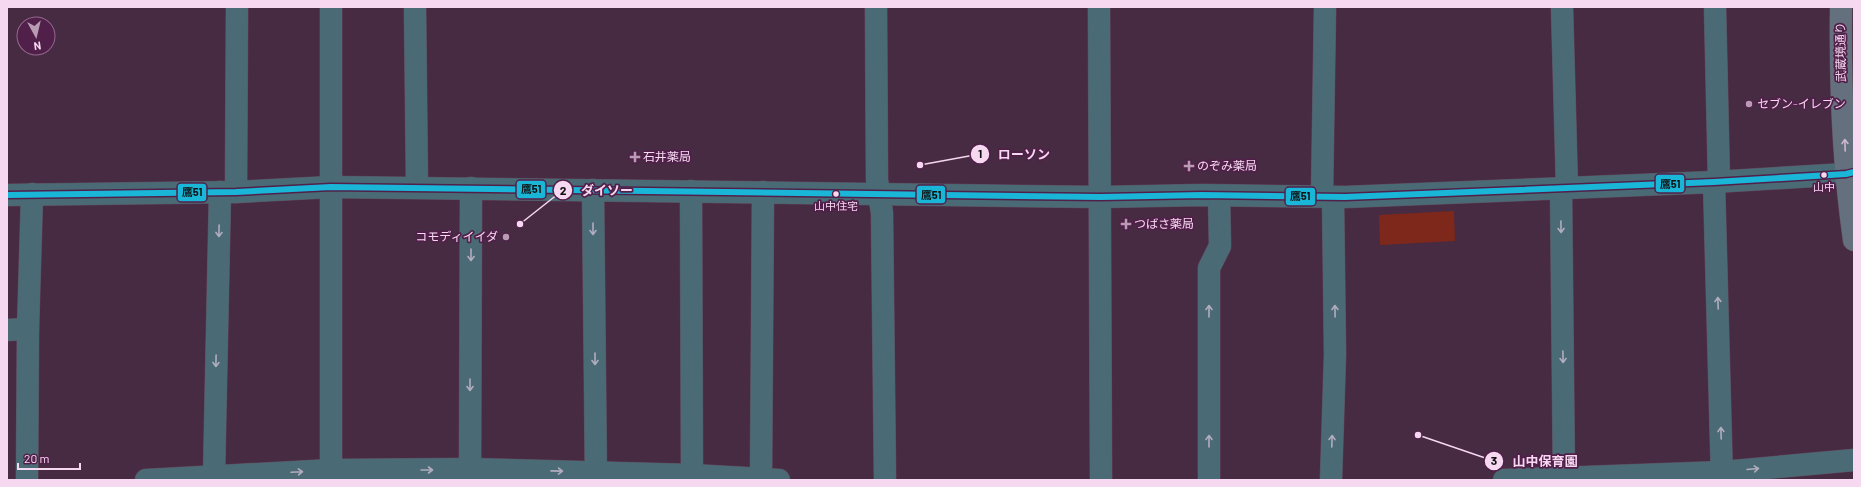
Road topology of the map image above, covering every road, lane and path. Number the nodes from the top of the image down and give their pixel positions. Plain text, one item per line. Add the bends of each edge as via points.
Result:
1 (237, 7) edge
2 (331, 7) edge
3 (415, 7) edge
4 (876, 7) edge
5 (1098, 7) edge
6 (1326, 7) edge
7 (1562, 7) edge
8 (1715, 7) edge
9 (1841, 7) edge
10 (1850, 173) edge
11 (1717, 182) junction
12 (331, 187) junction
13 (418, 187) junction
14 (471, 188) junction
15 (1564, 188) junction
16 (593, 190) junction
17 (691, 191) junction
18 (228, 192) junction
19 (763, 192) junction
20 (32, 194) junction
21 (880, 194) junction
22 (7, 195) edge
23 (1219, 196) junction
24 (1101, 197) junction
25 (1328, 197) junction
26 (1854, 240) edge
27 (17, 329) edge
28 (1854, 460) edge
29 (331, 475) edge
30 (470, 475) edge
31 (214, 476) junction
32 (596, 476) edge
33 (1722, 476) edge
34 (692, 478) edge
35 (770, 479) edge
36 (1564, 479) edge
37 (27, 480) edge
38 (146, 480) edge
39 (884, 480) edge
40 (1101, 480) edge
41 (1209, 480) edge
42 (1331, 480) edge
43 (1504, 480) edge

1 - 18 street
2 - 12 street
3 - 13 street
4 - 21 street via 877,180
5 - 24 street
6 - 25 street
7 - 15 street
8 - 11 street
10 -> 9 main road, 武蔵境通り via 1841,70
10 - 11 street
10 - 26 main road, 武蔵境通り
11 - 15 street
33 -> 11 street
12 - 13 street
12 - 18 street
12 - 29 street
13 - 14 street
14 - 16 street
14 -> 30 street
15 - 25 street
15 -> 36 street
16 - 17 street
16 -> 32 street
17 - 19 street
17 - 34 street
18 - 20 street
18 -> 31 street
19 - 21 street
19 - 35 street
20 - 22 street
20 - 27 street
21 - 24 street
21 - 39 street
23 - 24 street
23 - 25 street
41 -> 23 street via 1209,268 1220,246
24 - 40 street
42 -> 25 street via 1335,354
27 - 37 street
33 -> 28 street
29 -> 30 street
31 -> 29 street
30 -> 32 street
31 - 38 street
32 - 34 street
33 - 36 street
34 - 35 street
36 - 43 street

